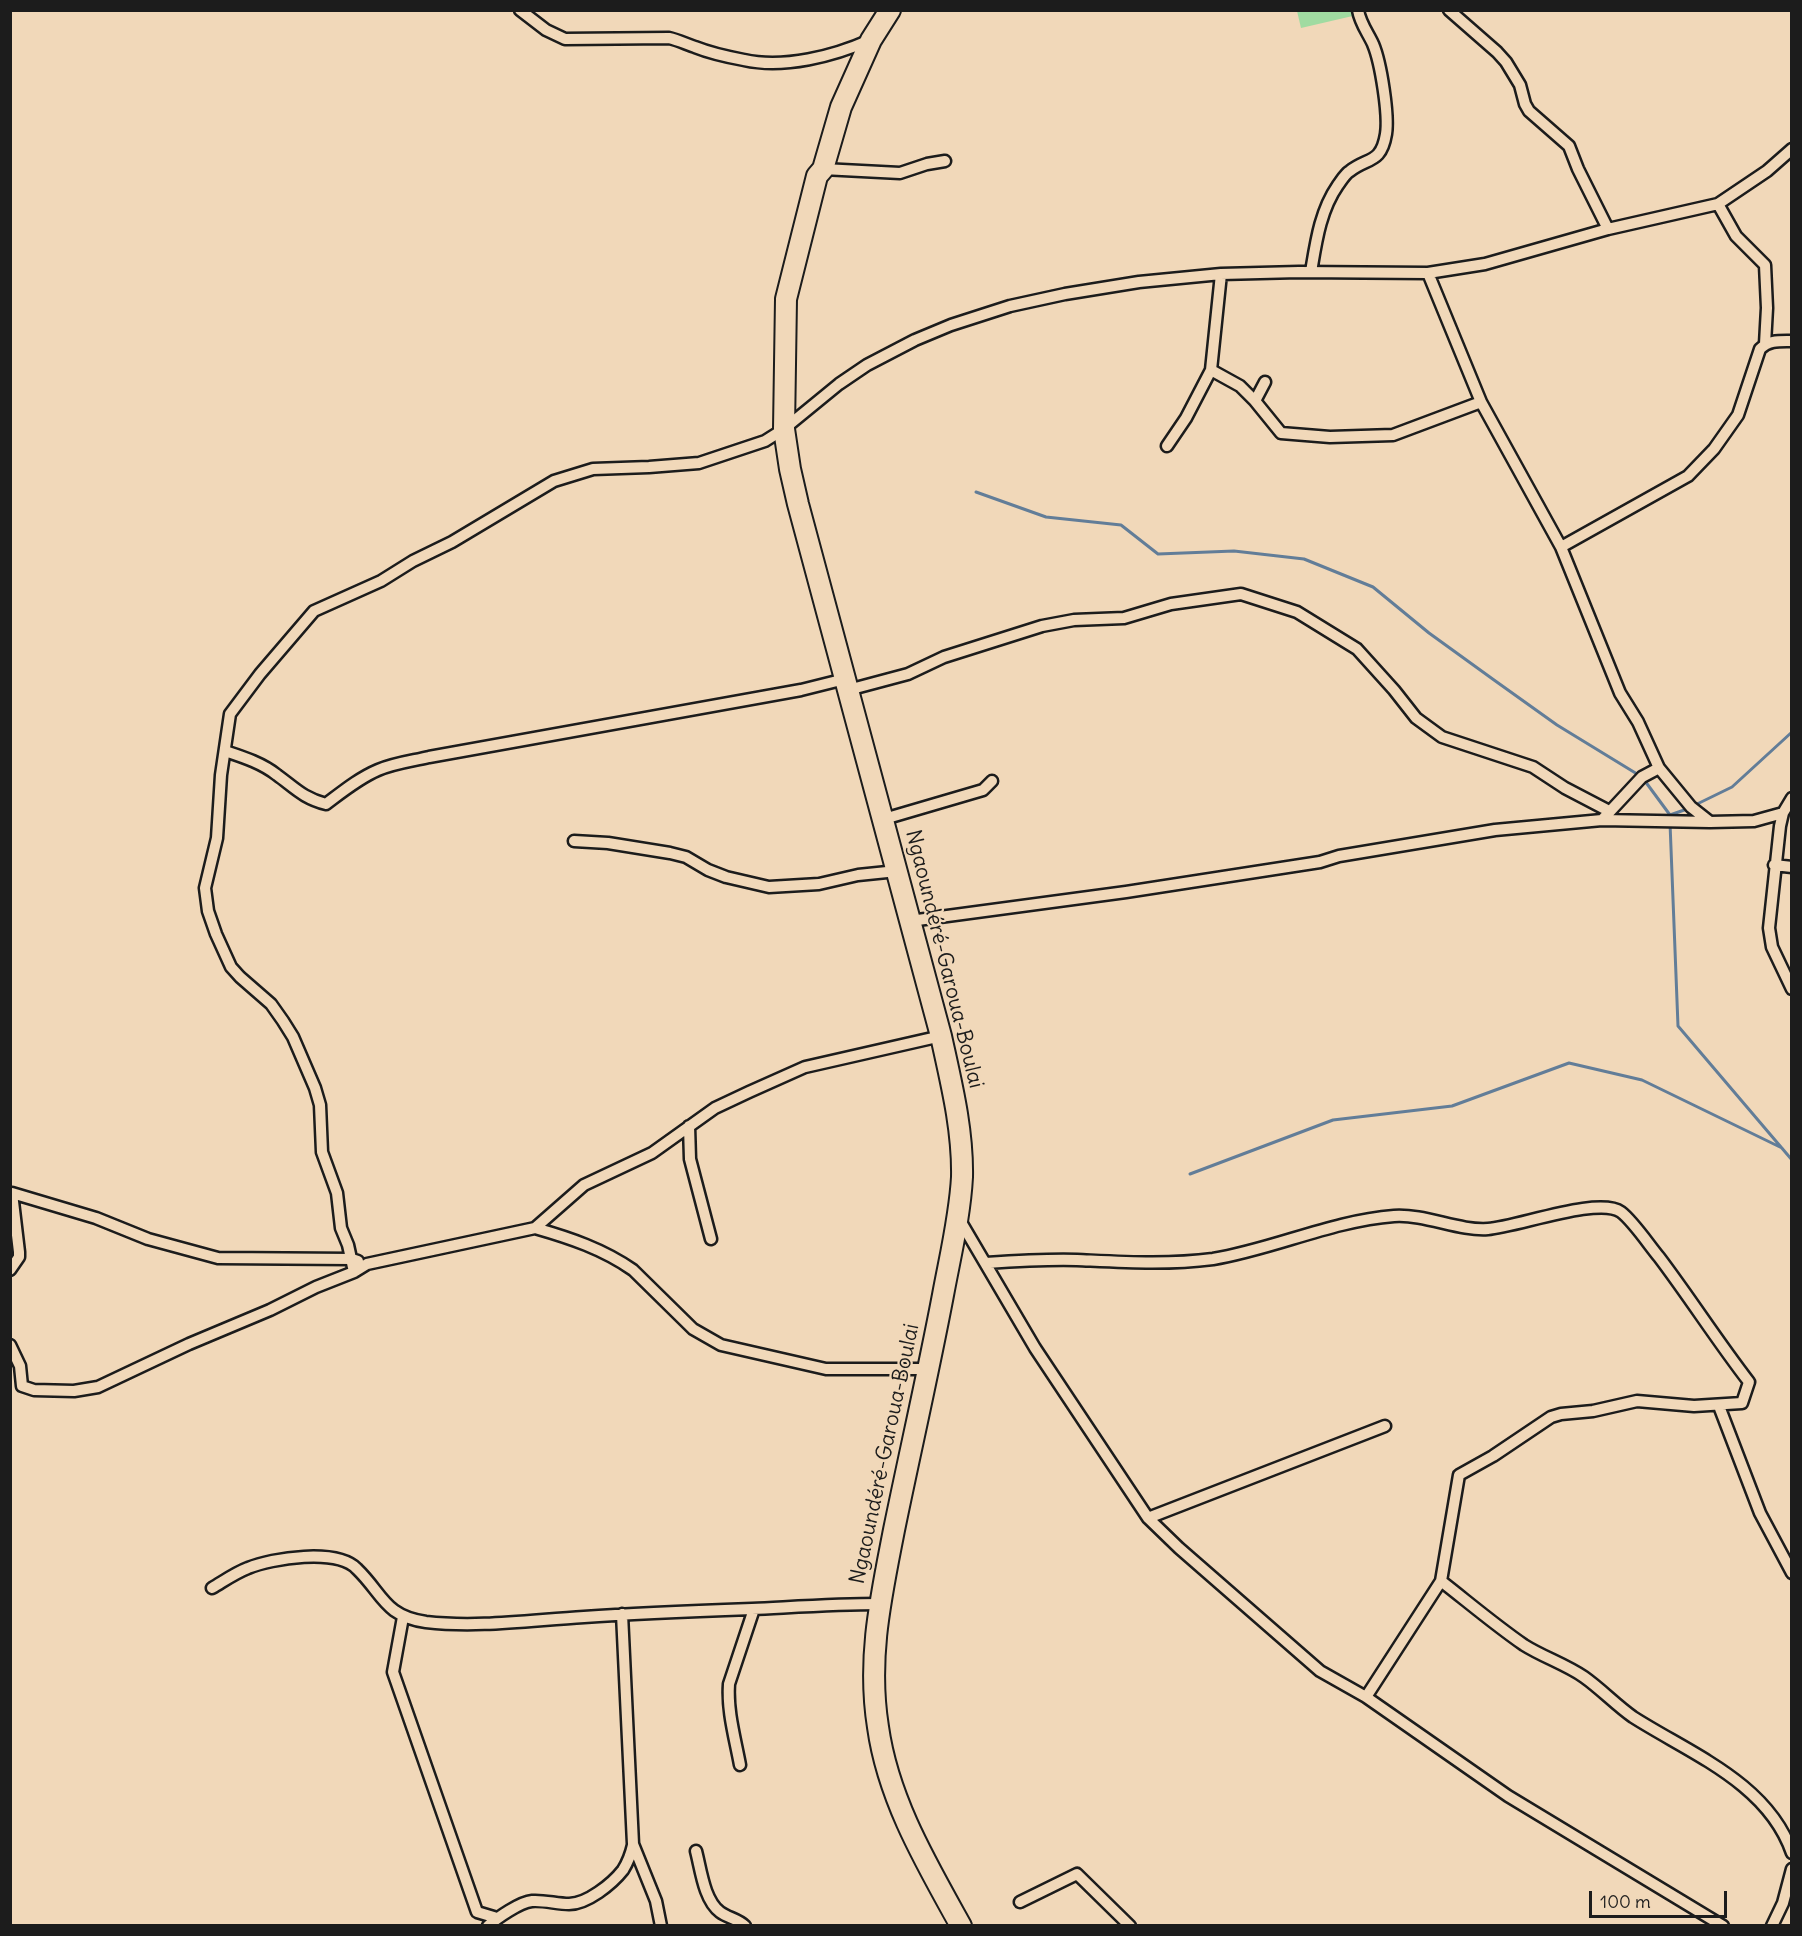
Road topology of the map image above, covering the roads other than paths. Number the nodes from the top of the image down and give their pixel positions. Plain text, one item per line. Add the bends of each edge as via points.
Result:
1 (520, 10) edge
2 (890, 10) edge
3 (1358, 10) edge
4 (1449, 10) edge
5 (871, 40) junction
6 (1791, 149) edge
7 (945, 161) dead end
8 (823, 169) junction
9 (1718, 204) junction
10 (1608, 229) junction
11 (1311, 272) junction
12 (1428, 273) junction
13 (1221, 274) junction
14 (1791, 341) edge
15 (1765, 344) junction
16 (1211, 370) junction
17 (1265, 382) dead end
18 (1255, 400) junction
19 (1481, 402) junction
20 (784, 429) junction
21 (1167, 446) dead end
22 (1562, 547) junction
23 (847, 684) junction
24 (225, 751) junction
25 (1659, 768) junction
26 (992, 781) dead end
27 (1791, 798) edge
28 (1783, 813) junction
29 (1606, 816) junction
30 (884, 819) junction
31 (1710, 822) junction
32 (574, 841) dead end
33 (1774, 865) junction
34 (1791, 867) edge
35 (897, 871) junction
36 (910, 921) junction
37 (1791, 989) edge
38 (941, 1036) junction
39 (689, 1126) junction
40 (957, 1214) junction
41 (535, 1228) junction
42 (711, 1239) dead end
43 (352, 1259) junction
44 (986, 1263) junction
45 (367, 1264) junction
46 (10, 1270) edge
47 (354, 1272) junction
48 (10, 1345) edge
49 (928, 1369) junction
50 (1719, 1406) junction
51 (1385, 1425) dead end
52 (1148, 1518) junction
53 (1791, 1570) edge
54 (1441, 1581) junction
55 (212, 1588) dead end
56 (879, 1604) junction
57 (754, 1609) junction
58 (622, 1614) junction
59 (403, 1617) junction
60 (1366, 1698) junction
61 (740, 1765) dead end
62 (633, 1844) junction
63 (696, 1851) dead end
64 (1791, 1853) edge
65 (1791, 1869) edge
66 (1020, 1902) dead end
67 (492, 1922) edge
68 (661, 1926) edge
69 (745, 1926) edge
70 (961, 1926) edge
71 (1130, 1926) edge
72 (1723, 1926) edge
73 (1772, 1926) edge

1 - 5 street via 565,39 669,38 747,61 775,63 829,56
2 - 5 highway, Ngaoundéré-Garoua-Boulai
3 - 11 street via 1377,56 1387,115 1386,135 1375,159 1349,171 1326,206
4 - 10 street via 1497,52 1520,85 1529,111 1569,146
5 - 8 highway, Ngaoundéré-Garoua-Boulai via 841,107
6 - 9 street via 1767,171
7 - 8 street via 900,173
8 - 20 highway, Ngaoundéré-Garoua-Boulai via 817,176 786,299
9 - 10 street
9 - 15 street via 1737,236 1765,265
10 - 12 street via 1485,264
11 - 12 street
11 - 13 street
12 - 19 street
13 - 16 street
13 - 20 street via 1065,294 951,325 867,365
14 - 15 street
15 - 22 street via 1738,415 1695,469
16 - 18 street via 1240,386
16 - 21 street
17 - 18 street
18 - 19 street via 1281,433 1330,437 1393,435
19 - 22 street
20 - 23 highway, Ngaoundéré-Garoua-Boulai via 798,504
20 - 24 street via 765,441 699,463 593,469 554,481 381,581 314,611 230,714
22 - 25 street via 1620,693
23 - 24 street via 394,765 362,778 326,804 294,790 263,766
23 - 29 street via 900,677 944,657 1042,626 1125,618 1171,604 1241,594 1297,612 1357,650 1416,718 1442,737 1533,766
23 - 30 highway, Ngaoundéré-Garoua-Boulai
24 - 43 street via 217,838 205,888 208,911 231,967 271,1004 304,1062 320,1105 322,1152 337,1193 341,1228
25 - 29 street via 1642,777
25 - 31 street via 1691,807
26 - 30 street via 983,790
27 - 28 street
28 - 31 street via 1754,821
28 - 33 street
29 - 31 street
29 - 36 street via 1496,830 1126,892
30 - 35 highway, Ngaoundéré-Garoua-Boulai
32 - 35 street via 670,853 726,877 769,887 819,884
33 - 34 street
33 - 37 street via 1769,928 1772,947
35 - 36 highway, Ngaoundéré-Garoua-Boulai
36 - 38 highway, Ngaoundéré-Garoua-Boulai
38 - 39 street via 805,1067 715,1108
38 - 40 highway, Ngaoundéré-Garoua-Boulai via 957,1107 962,1177
39 - 41 street via 652,1153 584,1185
39 - 42 street via 690,1159
40 - 44 street
40 - 49 highway, Ngaoundéré-Garoua-Boulai
41 - 45 street
41 - 49 street via 590,1246 624,1264 693,1329 721,1345 826,1369
43 - 45 street
43 - 46 street via 211,1257 12,1193 19,1257
43 - 47 street
44 - 50 street via 1210,1259 1392,1216 1486,1229 1594,1206 1620,1211 1749,1382 1742,1403
44 - 52 street via 1035,1348
45 - 47 street
47 - 48 street via 88,1390 34,1390 22,1386 20,1366
49 - 56 highway, Ngaoundéré-Garoua-Boulai
50 - 53 street via 1760,1513
50 - 54 street via 1637,1401 1551,1417 1459,1475
51 - 52 street
52 - 60 street via 1320,1671
54 - 60 street
54 - 64 street via 1524,1645 1572,1669 1631,1715 1721,1769 1748,1790 1779,1825
55 - 59 street via 262,1563 331,1557 351,1563 385,1604
56 - 57 street
56 - 70 highway, Ngaoundéré-Garoua-Boulai via 874,1688 887,1770 903,1815
57 - 58 street
57 - 61 street via 729,1684 728,1703
58 - 59 street via 481,1623 427,1622
58 - 62 street
59 - 67 street via 393,1672 477,1912
60 - 72 street via 1508,1796
62 - 67 street via 622,1872 583,1901 530,1901
62 - 68 street via 656,1901
63 - 69 street via 714,1905
65 - 73 street via 1784,1903
66 - 71 street via 1077,1874

